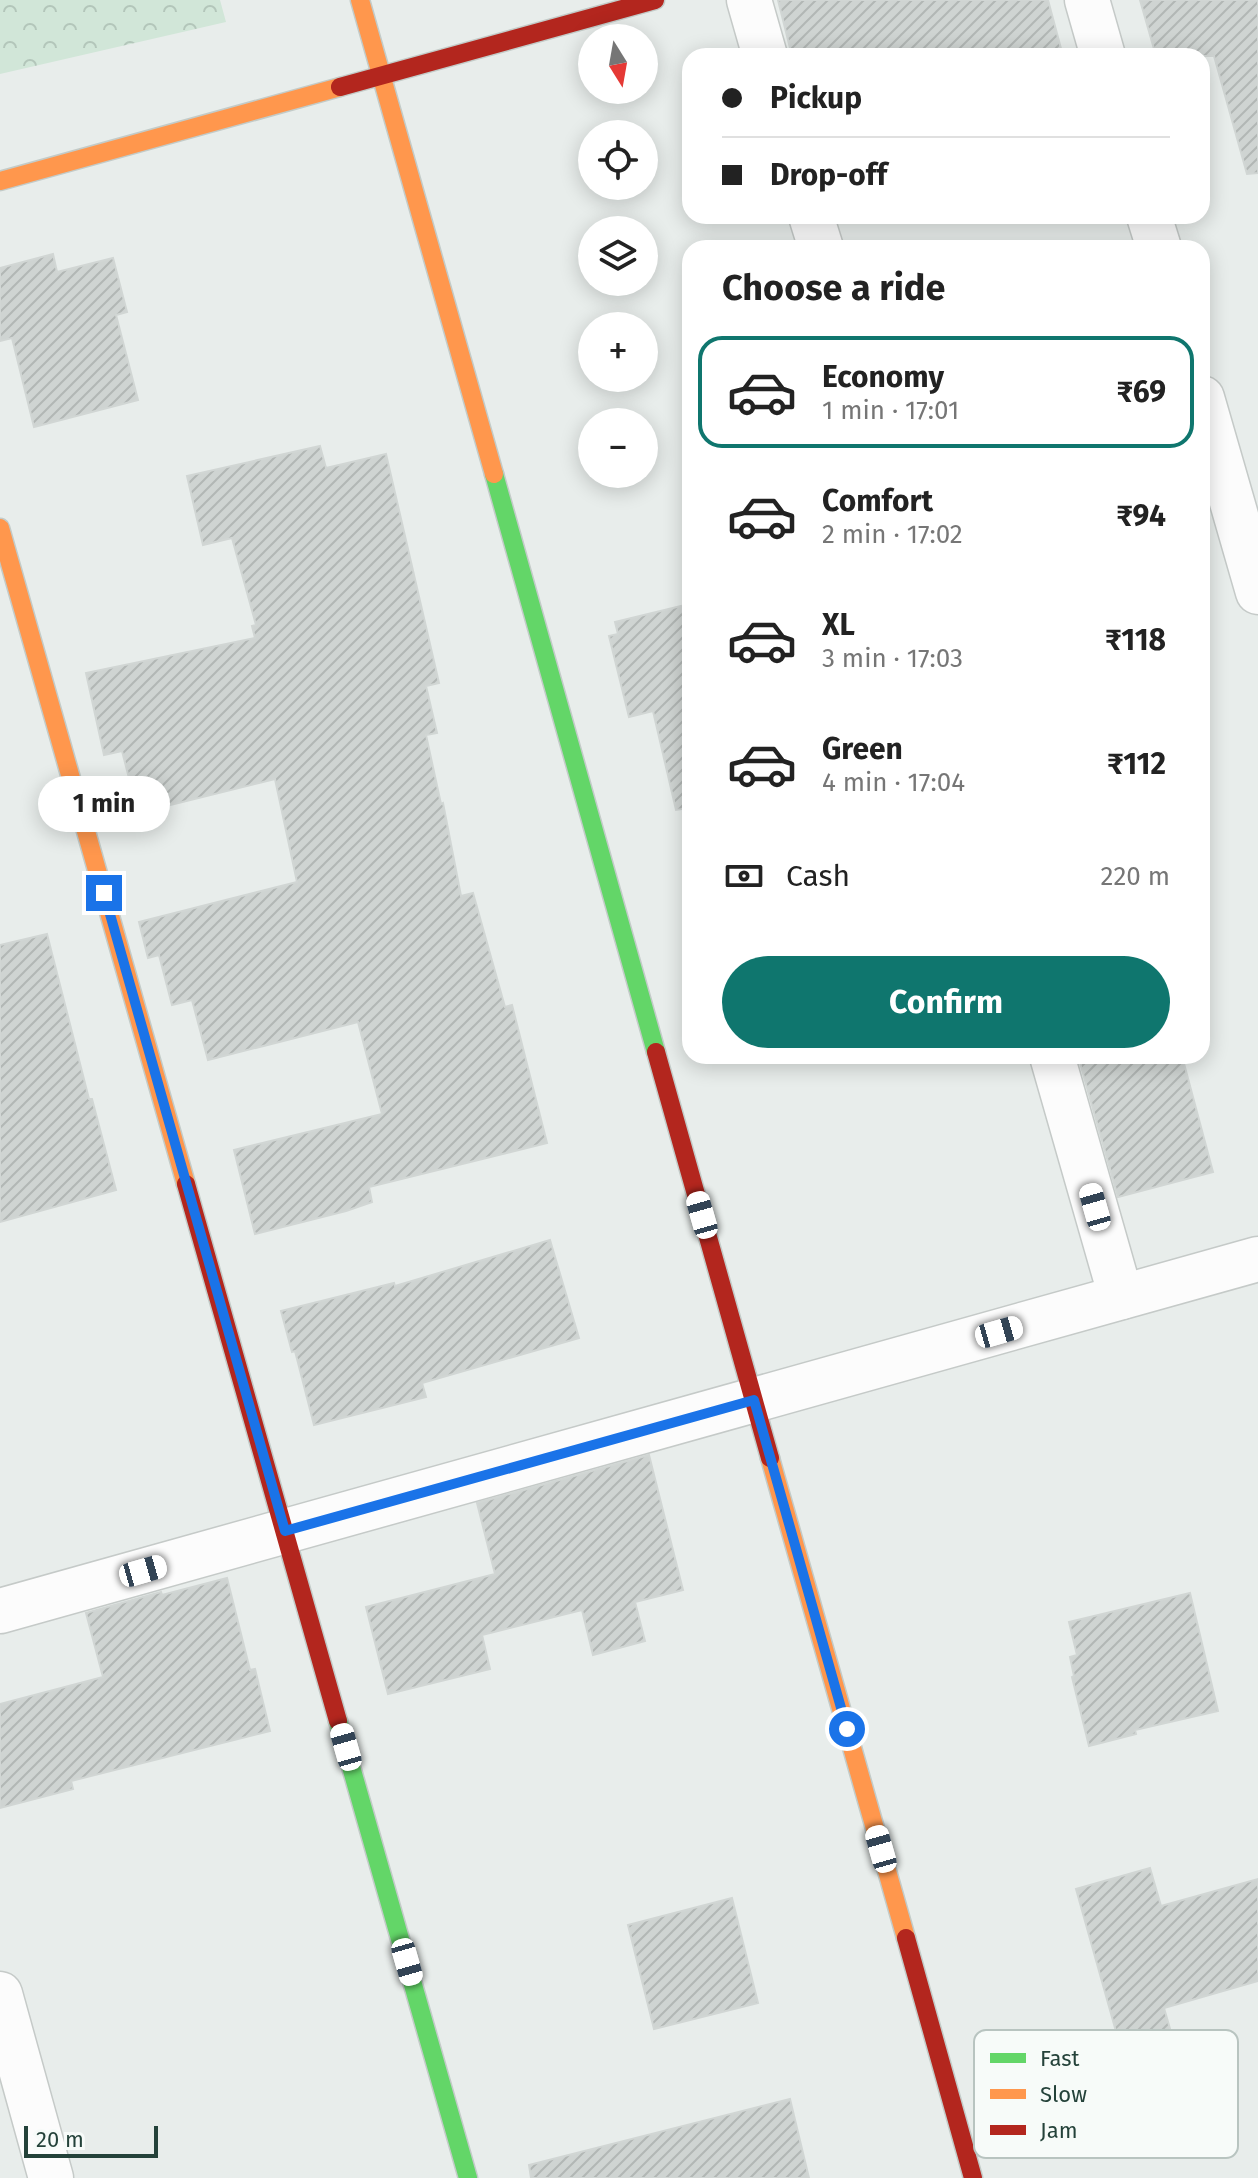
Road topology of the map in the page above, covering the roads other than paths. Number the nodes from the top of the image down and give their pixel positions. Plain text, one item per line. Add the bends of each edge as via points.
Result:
1 (360, 0) edge
2 (655, 0) edge
3 (749, 0) edge
4 (1087, 0) edge
5 (763, 48) edge
6 (1101, 48) edge
7 (381, 76) junction
8 (0, 181) edge
9 (1210, 426) edge
10 (0, 528) edge
11 (1258, 592) edge
12 (1054, 1064) edge
13 (1258, 1259) edge
14 (1121, 1297) junction
15 (754, 1400) junction
16 (285, 1531) junction
17 (0, 1611) edge
18 (0, 1994) edge
19 (51, 2178) edge
20 (468, 2178) edge
21 (973, 2178) edge

1 - 7 street
2 - 7 street
3 - 5 street
4 - 6 street
7 - 8 street
7 - 15 street
9 - 11 street
10 - 16 street
12 - 14 street
13 - 14 street
14 - 15 street
15 - 16 street
15 - 21 street
16 - 17 street
16 - 20 street
18 - 19 street

